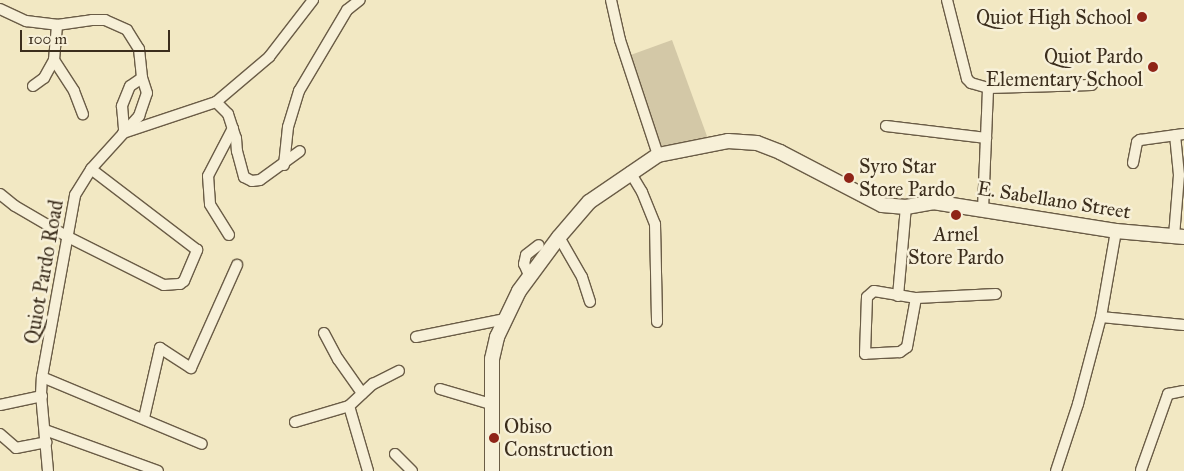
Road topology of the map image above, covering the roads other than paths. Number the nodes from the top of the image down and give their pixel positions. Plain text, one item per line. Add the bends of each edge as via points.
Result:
1 (312, 0) edge
2 (360, 0) edge
3 (611, 0) edge
4 (947, 0) edge
5 (0, 9) edge
6 (57, 26) junction
7 (54, 60) junction
8 (142, 78) junction
9 (1092, 85) dead end
10 (33, 86) dead end
11 (988, 88) junction
12 (216, 102) junction
13 (83, 114) dead end
14 (886, 126) dead end
15 (233, 128) junction
16 (123, 132) junction
17 (1179, 135) edge
18 (986, 138) junction
19 (300, 151) dead end
20 (658, 155) junction
21 (1133, 164) dead end
22 (284, 165) junction
23 (91, 170) junction
24 (630, 172) junction
25 (0, 194) edge
26 (906, 207) junction
27 (983, 209) junction
28 (1116, 231) junction
29 (229, 235) dead end
30 (68, 237) junction
31 (559, 237) junction
32 (1179, 237) edge
33 (539, 245) dead end
34 (237, 265) dead end
35 (529, 276) junction
36 (996, 294) dead end
37 (898, 296) junction
38 (916, 298) junction
39 (590, 302) dead end
40 (1101, 317) junction
41 (505, 319) junction
42 (657, 322) dead end
43 (1184, 325) edge
44 (324, 333) dead end
45 (416, 336) dead end
46 (399, 371) dead end
47 (42, 377) junction
48 (440, 389) dead end
49 (1184, 392) edge
50 (362, 393) junction
51 (42, 396) junction
52 (0, 405) edge
53 (494, 405) junction
54 (349, 406) junction
55 (144, 418) junction
56 (295, 422) dead end
57 (45, 430) junction
58 (0, 434) edge
59 (46, 442) junction
60 (202, 444) dead end
61 (395, 454) dead end
62 (1141, 470) edge
63 (48, 471) edge
64 (158, 471) edge
65 (368, 471) edge
66 (412, 471) edge
67 (492, 471) edge
68 (1056, 471) edge

1 - 12 street via 269,57
2 - 22 street via 347,10 299,91 288,127
3 - 20 street via 620,40
4 - 11 street via 967,79
5 - 6 street via 26,21
6 - 7 street
6 - 8 street via 105,20 128,30 139,49
7 - 10 street via 44,78
7 - 13 street via 74,91
8 - 16 street via 130,86 122,106
8 - 16 street, Quiot Pardo Road via 147,93 140,116
9 - 11 street
11 - 18 street
12 - 15 street via 228,114
12 - 16 street
14 - 18 street
15 - 22 street via 244,177 260,180
15 - 29 street via 208,176 210,204
16 - 23 street, Quiot Pardo Road
17 - 21 street via 1140,140
17 - 32 street
18 - 27 street
19 - 22 street
20 - 24 street, E. Sabellano Street
20 - 26 street, E. Sabellano Street via 728,141 757,143 882,205
23 - 30 street, Quiot Pardo Road via 75,195
23 - 30 street via 197,250 184,280 174,286 164,285
24 - 31 street, E. Sabellano Street via 589,202
24 - 42 street via 655,224
25 - 30 street
26 - 27 street, E. Sabellano Street via 934,202
26 - 37 street
27 - 28 street, E. Sabellano Street
28 - 32 street, E. Sabellano Street
28 - 40 street
30 - 47 street, Quiot Pardo Road
31 - 35 street, E. Sabellano Street
31 - 39 street via 582,278
33 - 35 street via 526,255 524,264
34 - 55 street via 191,368 160,348
35 - 41 street, E. Sabellano Street
36 - 38 street
37 - 38 street
37 - 38 street via 874,291 867,298 865,354 900,352 907,346
40 - 43 street
40 - 68 street
41 - 45 street
41 - 53 street, E. Sabellano Street via 492,359
44 - 50 street
46 - 50 street via 372,384
47 - 51 street, Quiot Pardo Road
47 - 55 street
48 - 53 street
49 - 62 street via 1168,394
50 - 54 street
51 - 52 street
51 - 57 street, Quiot Pardo Road
53 - 67 street, E. Sabellano Street
54 - 56 street
54 - 65 street
55 - 60 street
57 - 59 street, Quiot Pardo Road
57 - 64 street
58 - 59 street via 16,448
59 - 63 street, Quiot Pardo Road
61 - 66 street

